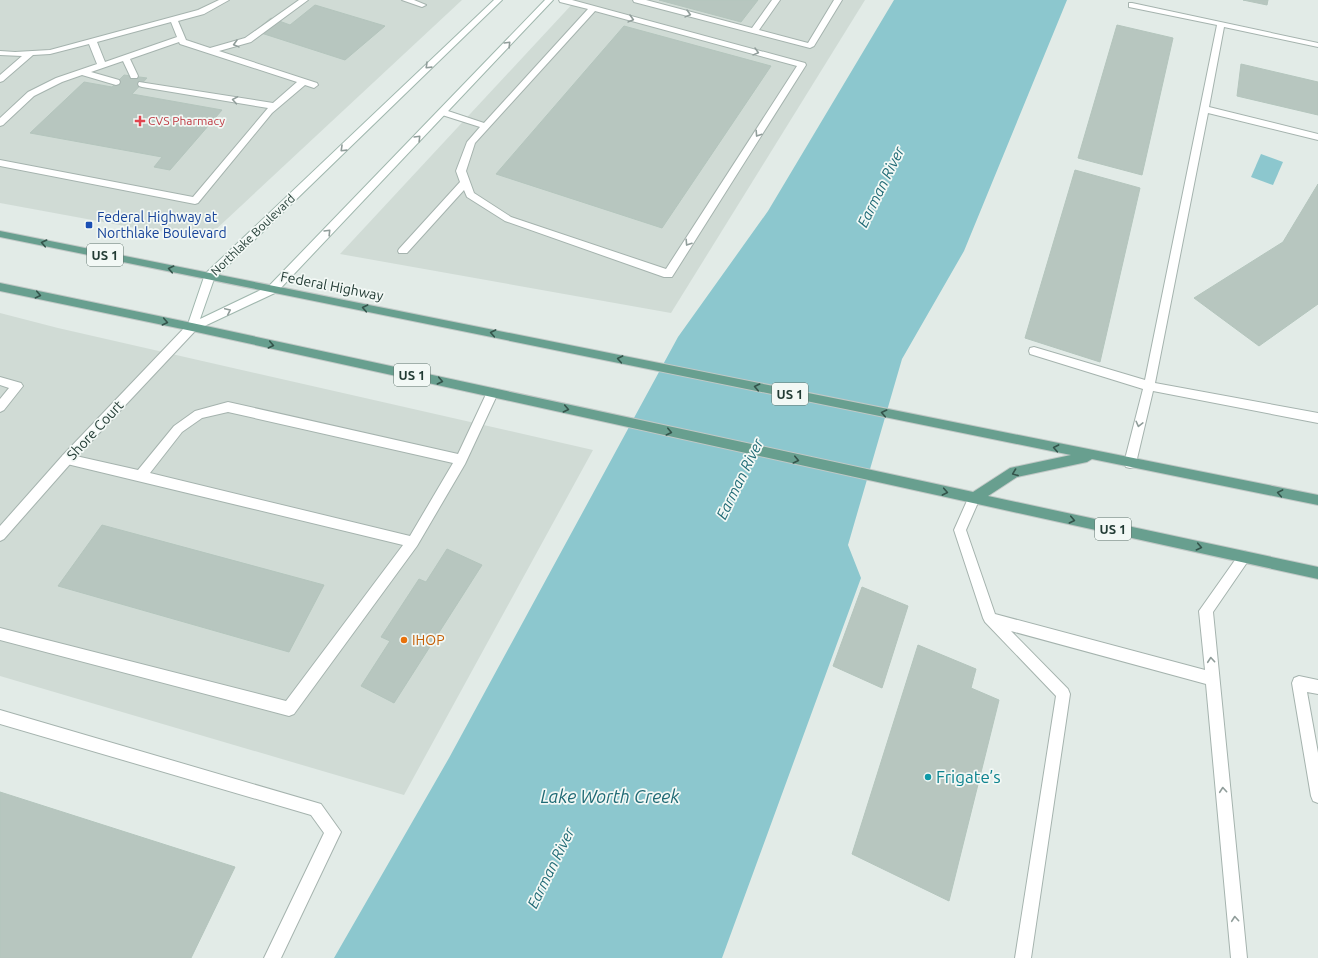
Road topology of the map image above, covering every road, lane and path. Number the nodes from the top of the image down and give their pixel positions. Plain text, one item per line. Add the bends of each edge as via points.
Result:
1 (225, 0) edge
2 (304, 0) edge
3 (406, 0) edge
4 (498, 0) edge
5 (549, 0) edge
6 (563, 0) edge
7 (637, 0) edge
8 (776, 0) edge
9 (838, 0) edge
10 (422, 5) dead end
11 (1132, 5) dead end
12 (593, 8) junction
13 (173, 19) junction
14 (1222, 24) junction
15 (754, 31) junction
16 (182, 38) junction
17 (92, 41) junction
18 (1318, 45) edge
19 (210, 51) junction
20 (0, 53) edge
21 (31, 53) junction
22 (125, 57) junction
23 (102, 65) junction
24 (82, 72) junction
25 (134, 76) dead end
26 (0, 79) edge
27 (116, 82) dead end
28 (303, 82) junction
29 (142, 84) dead end
30 (314, 85) dead end
31 (274, 106) junction
32 (1204, 108) junction
33 (442, 112) junction
34 (0, 123) edge
35 (485, 126) junction
36 (1318, 137) edge
37 (0, 162) edge
38 (465, 184) junction
39 (0, 234) edge
40 (403, 251) dead end
41 (209, 277) junction
42 (0, 287) edge
43 (273, 289) junction
44 (192, 328) junction
45 (1034, 351) dead end
46 (0, 382) edge
47 (1149, 386) junction
48 (492, 393) junction
49 (0, 407) edge
50 (1318, 418) edge
51 (1094, 456) junction
52 (67, 459) junction
53 (461, 460) junction
54 (1130, 463) junction
55 (141, 476) junction
56 (974, 498) junction
57 (1318, 500) edge
58 (0, 535) edge
59 (413, 542) junction
60 (1244, 557) junction
61 (1318, 573) edge
62 (990, 618) junction
63 (0, 634) edge
64 (1212, 679) junction
65 (1318, 687) edge
66 (0, 717) edge
67 (1318, 796) edge
68 (272, 958) edge
69 (1023, 958) edge
70 (1239, 958) edge

1 - 13 main road via 201,12
2 -> 19 main road via 248,40
3 - 10 main road
4 -> 41 main road, Northlake Boulevard
33 -> 5 main road
6 - 12 main road
7 -> 15 main road
8 - 15 main road
9 - 15 main road via 810,46
11 - 14 main road
12 - 35 main road
12 -> 38 main road via 802,65 668,274 508,219 470,195
13 - 16 main road
13 - 17 main road
14 - 18 main road
14 - 32 main road
16 - 19 main road via 183,42
16 - 22 main road
17 - 21 main road via 50,52
17 - 23 main road
19 - 28 main road
20 - 21 main road
21 - 26 main road
22 - 23 main road
22 - 25 main road
23 - 24 main road
24 - 27 main road
24 - 34 main road via 31,94
28 - 30 main road
28 - 31 main road
31 -> 29 main road
31 - 37 main road via 195,201
32 - 36 main road
32 - 47 main road
33 - 35 main road
43 -> 33 main road
35 - 38 main road via 471,142 463,164 461,171
38 - 40 main road
41 -> 39 main road, Federal Highway / US 1
41 - 43 main road, Federal Highway / US 1
41 - 44 main road, Northlake Boulevard
42 -> 44 main road, US 1
44 -> 43 main road
51 -> 43 main road, Federal Highway / US 1
44 -> 48 main road, US 1
44 - 52 main road, Shore Court
45 - 47 main road
46 - 49 main road via 17,386
47 - 50 main road
47 -> 54 main road
48 - 53 main road
48 -> 56 main road, US 1 / US 1
51 - 54 main road, US 1
51 -> 56 main road via 1014,472
52 - 55 main road
52 - 58 main road, Shore Court
53 - 55 main road via 228,407 199,414 178,429
53 - 59 main road
57 -> 54 main road, US 1
55 - 59 main road
56 -> 60 main road, US 1 / US 1
56 - 62 main road via 960,530
59 - 63 main road via 289,710
60 - 61 main road, US 1 / US 1
64 -> 60 main road via 1206,611
62 - 64 main road
62 - 69 main road via 1063,694
70 -> 64 main road
65 - 67 main road via 1299,683
66 - 68 main road via 316,809 333,832

